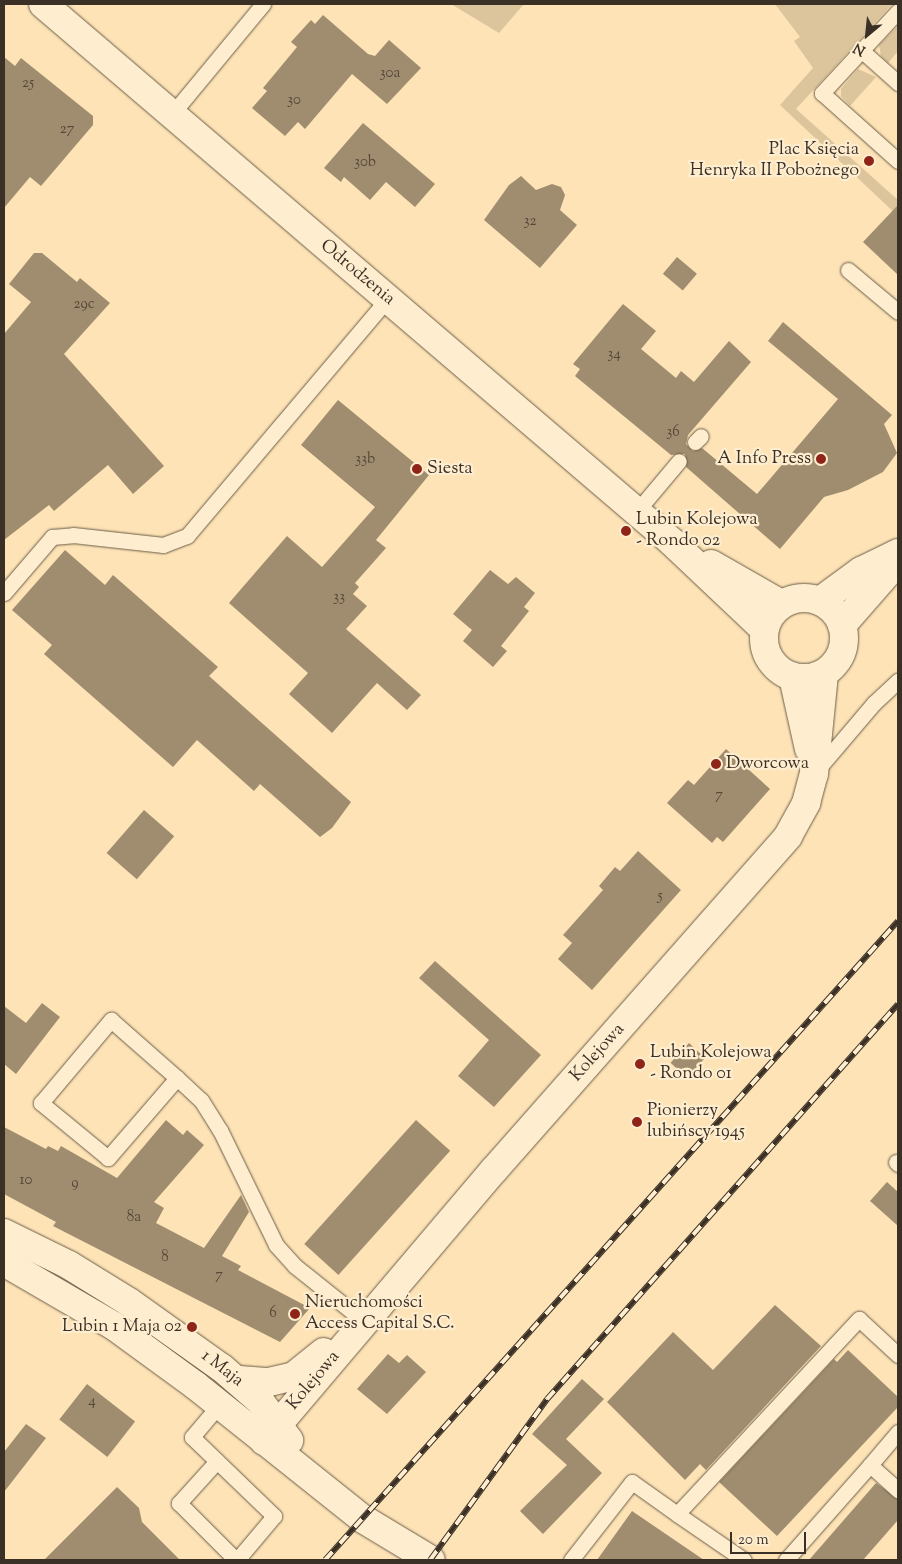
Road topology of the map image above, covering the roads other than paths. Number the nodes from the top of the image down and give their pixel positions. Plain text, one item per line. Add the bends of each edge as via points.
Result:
1 (43, 4) edge
2 (263, 4) edge
3 (898, 11) edge
4 (861, 50) junction
5 (898, 82) edge
6 (172, 114) junction
7 (898, 161) edge
8 (848, 270) dead end
9 (387, 298) junction
10 (898, 312) edge
11 (679, 461) dead end
12 (637, 512) junction
13 (672, 542) junction
14 (898, 552) edge
15 (898, 561) edge
16 (4, 593) edge
17 (820, 601) junction
18 (782, 604) junction
19 (842, 625) junction
20 (764, 629) junction
21 (824, 673) junction
22 (793, 677) junction
23 (898, 681) edge
24 (814, 774) junction
25 (177, 1078) junction
26 (4, 1233) edge
27 (4, 1262) edge
28 (364, 1321) junction
29 (898, 1355) edge
30 (239, 1380) junction
31 (219, 1405) junction
32 (898, 1432) edge
33 (271, 1433) junction
34 (217, 1461) junction
35 (870, 1465) junction
36 (898, 1490) edge
37 (677, 1514) junction
38 (236, 1560) edge
39 (431, 1560) edge
40 (571, 1560) edge
41 (744, 1560) edge
42 (786, 1560) edge

1 - 6 street, Odrodzenia
2 - 6 lane
3 - 4 lane
4 - 5 lane
4 - 7 lane via 822,93
6 - 9 street, Odrodzenia
8 - 10 lane
9 - 12 street, Odrodzenia
9 - 16 lane via 187,536 163,545 73,535 52,537
11 - 12 lane
12 - 13 street, Odrodzenia
13 - 18 street, Odrodzenia
13 - 20 street, Odrodzenia
14 - 17 street via 861,571
15 - 19 street
17 - 18 street via 807,598
17 - 19 street via 829,606
18 - 20 street
19 - 21 street via 842,652
20 - 22 street via 769,658
21 - 22 street via 804,679
21 - 24 street, Kolejowa
22 - 24 street, Kolejowa
23 - 24 lane via 874,703
24 - 28 street, Kolejowa via 806,803 788,836
25 - 25 lane via 111,1020 41,1103 108,1158
25 - 28 lane via 201,1100 220,1130 276,1245 295,1266
26 - 30 street, 1 Maja via 69,1265 129,1302
27 - 31 street, 1 Maja via 114,1326
28 - 30 street, Kolejowa via 294,1376 269,1382
28 - 33 street, Kolejowa
29 - 37 lane via 859,1319
30 - 33 street, 1 Maja
31 - 33 street, 1 Maja
31 - 34 lane via 192,1437
32 - 35 lane
33 - 39 street, 1 Maja via 332,1495 374,1527
34 - 38 lane via 179,1503
34 - 38 lane via 274,1516
35 - 36 lane
35 - 42 lane
37 - 40 lane via 632,1482
37 - 41 lane

